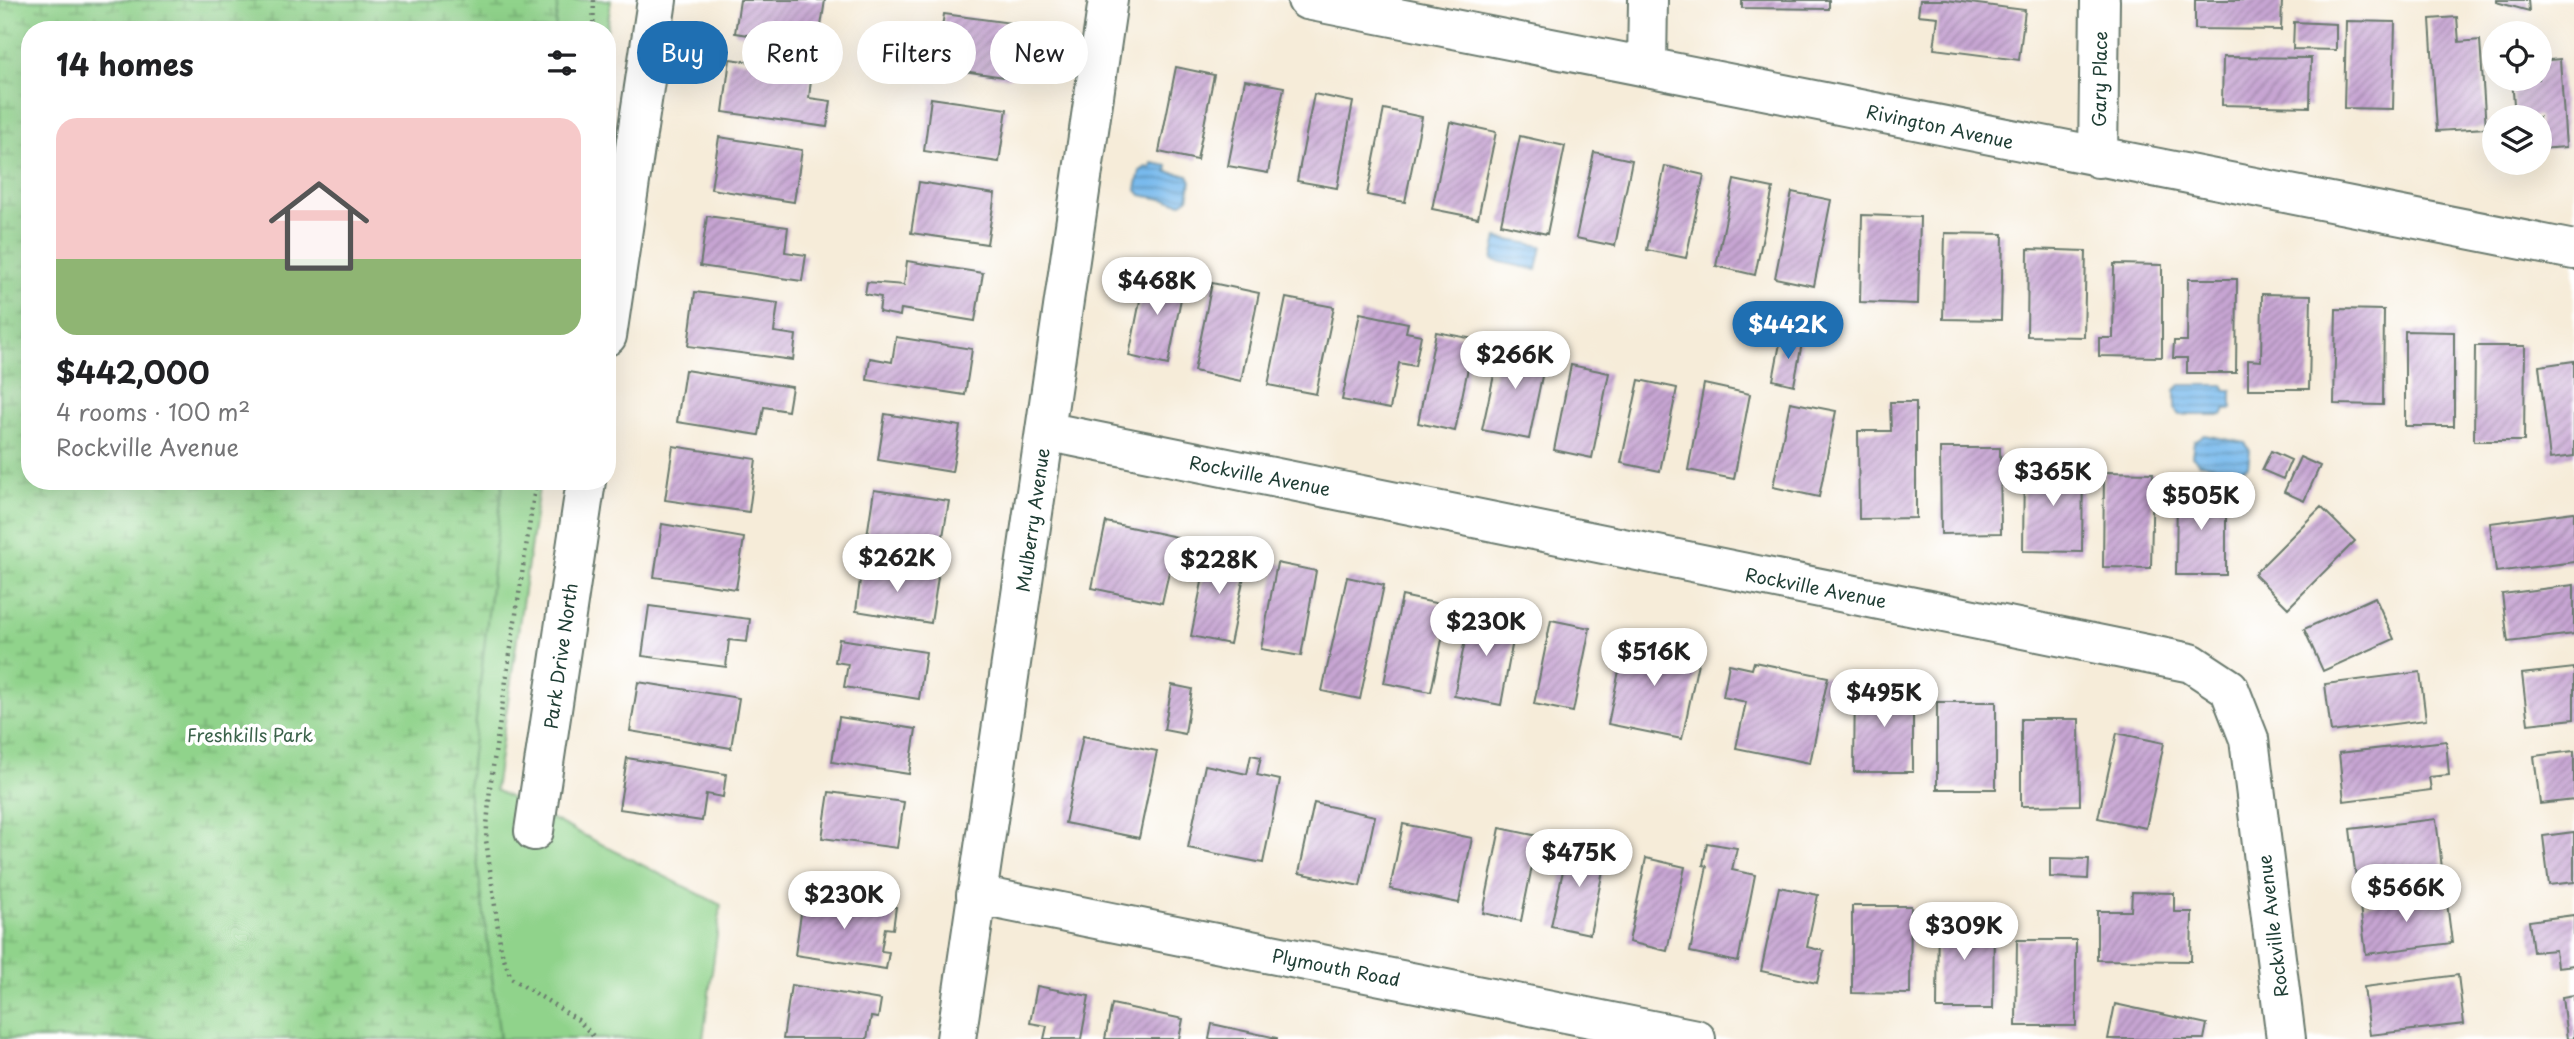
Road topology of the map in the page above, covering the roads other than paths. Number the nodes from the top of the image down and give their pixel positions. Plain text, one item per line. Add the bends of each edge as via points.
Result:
1 (657, 0) edge
2 (1108, 0) edge
3 (1307, 0) edge
4 (1648, 0) edge
5 (2100, 0) edge
6 (1647, 66) junction
7 (2098, 158) junction
8 (2574, 250) edge
9 (616, 276) edge
10 (1045, 431) junction
11 (585, 490) edge
12 (534, 831) dead end
13 (976, 895) junction
14 (956, 1039) edge
15 (1696, 1039) edge
16 (2286, 1039) edge

1 - 9 street
2 - 10 street, Mulberry Avenue
3 - 6 street, Rivington Avenue
4 - 6 street
5 - 7 street, Gary Place
6 - 7 street, Rivington Avenue
7 - 8 street, Rivington Avenue
10 - 13 street, Mulberry Avenue
10 - 16 street, Rockville Avenue via 2190,663 2229,688 2249,739
11 - 12 street, Park Drive North
13 - 14 street, Mulberry Avenue
13 - 15 street, Plymouth Road

